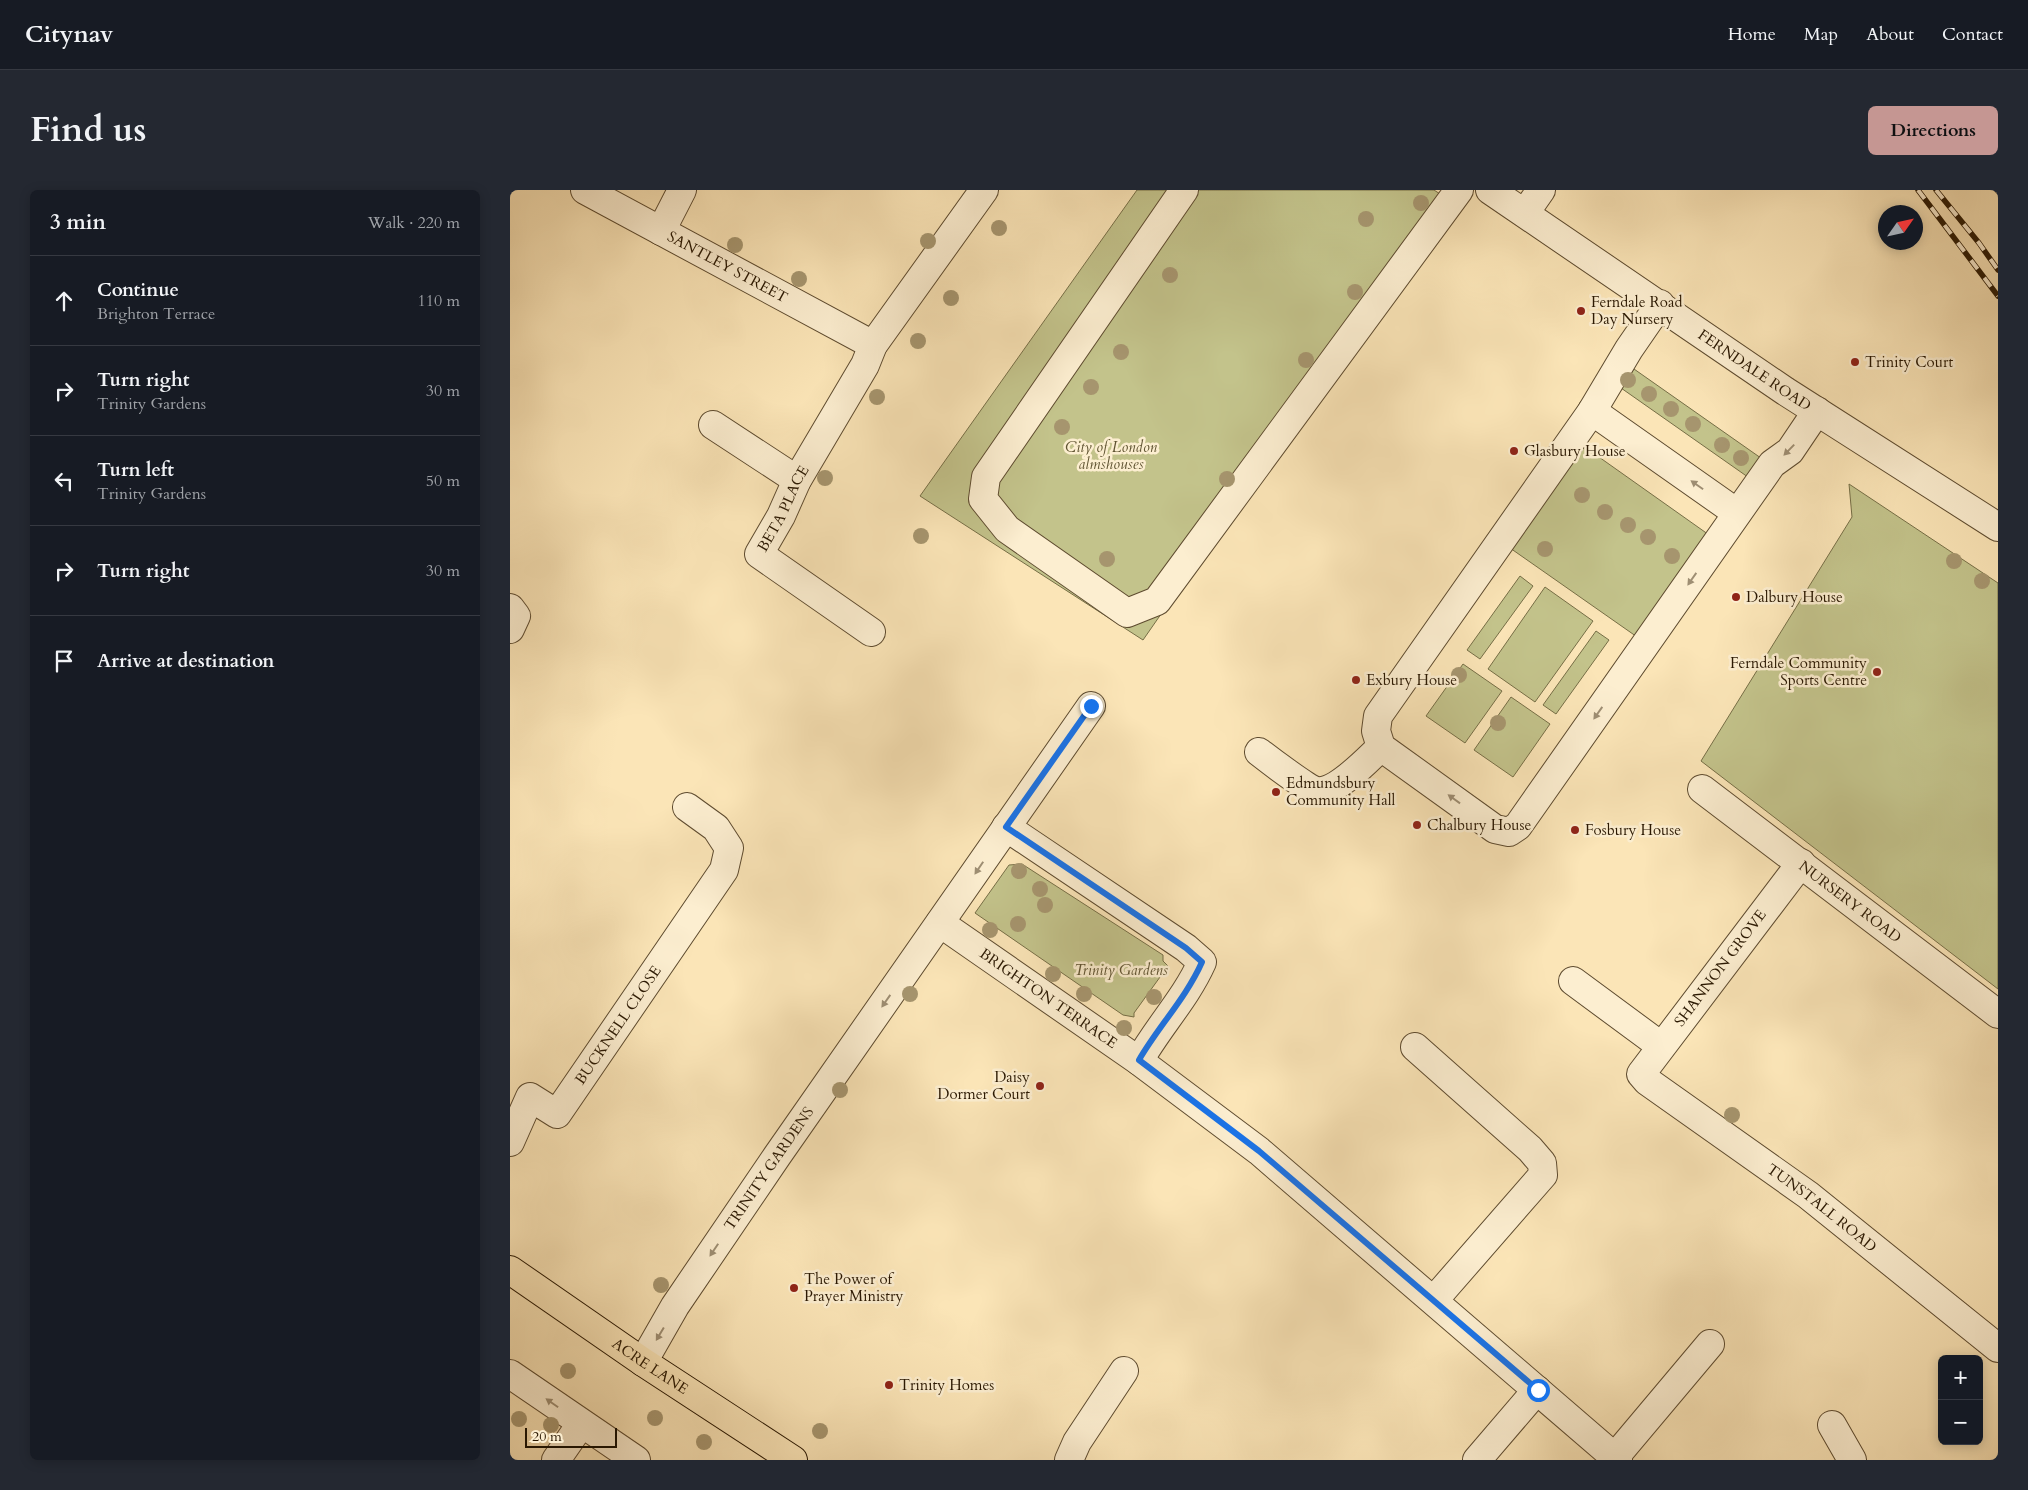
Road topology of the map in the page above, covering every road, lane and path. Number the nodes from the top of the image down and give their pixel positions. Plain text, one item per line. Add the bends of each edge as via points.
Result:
1 (584, 190) edge
2 (682, 190) edge
3 (984, 190) edge
4 (1184, 190) edge
5 (1459, 190) edge
6 (1490, 190) edge
7 (1541, 190) edge
8 (1525, 213) junction
9 (661, 230) junction
10 (1660, 304) junction
11 (872, 345) junction
12 (1592, 411) junction
13 (1818, 411) junction
14 (713, 425) dead end
15 (798, 480) junction
16 (1737, 513) junction
17 (1998, 527) edge
18 (510, 608) edge
19 (510, 629) edge
20 (871, 632) dead end
21 (1091, 706) dead end
22 (1381, 747) junction
23 (1259, 752) dead end
24 (1702, 789) dead end
25 (687, 807) dead end
26 (1006, 827) junction
27 (1801, 862) junction
28 (940, 923) junction
29 (1573, 981) dead end
30 (1998, 1014) edge
31 (1661, 1046) junction
32 (1415, 1047) dead end
33 (1139, 1060) junction
34 (1641, 1074) joint
35 (510, 1142) edge
36 (510, 1270) edge
37 (1434, 1300) junction
38 (1710, 1344) dead end
39 (1998, 1348) edge
40 (644, 1362) junction
41 (1124, 1371) dead end
42 (510, 1374) edge
43 (1538, 1390) junction
44 (581, 1424) junction
45 (1832, 1425) dead end
46 (778, 1456) edge
47 (1617, 1458) edge
48 (556, 1460) edge
49 (636, 1460) edge
50 (1069, 1460) edge
51 (1477, 1460) edge
52 (1852, 1460) edge

1 - 9 street, SANTLEY STREET
2 - 9 street
3 - 11 street, BETA PLACE
4 - 5 street via 986,478 983,499 1007,529 1126,613 1157,601
6 - 8 street, FERNDALE ROAD
7 - 8 street
8 - 10 street, FERNDALE ROAD
9 - 11 street, SANTLEY STREET
10 - 12 street
10 - 13 street, FERNDALE ROAD
11 - 15 street, BETA PLACE via 856,382
16 -> 12 street
12 - 22 street via 1378,716 1376,731
13 -> 16 street via 1790,451 1772,464
13 - 17 street, FERNDALE ROAD
14 - 15 street
15 - 20 street, BETA PLACE via 758,554
16 -> 22 street via 1518,826 1509,832 1495,829
18 - 19 street via 516,616
21 - 26 street, TRINITY GARDENS
22 - 23 street via 1352,774 1326,791 1314,791
24 - 27 street, NURSERY ROAD
25 - 35 street, BUCKNELL CLOSE via 716,828 730,848 724,870 557,1114 530,1097
26 -> 28 street, TRINITY GARDENS
26 - 33 street via 1202,962 1195,979
27 - 30 street, NURSERY ROAD
27 - 31 street, SHANNON GROVE
28 - 33 street, BRIGHTON TERRACE
28 -> 40 street, TRINITY GARDENS via 675,1306
29 - 31 street
31 - 34 street, SHANNON GROVE
32 - 37 street via 1530,1149 1542,1163 1543,1175
33 - 37 street, BRIGHTON TERRACE via 1259,1151
34 - 39 street, TUNSTALL ROAD via 1808,1195
36 - 40 main road, ACRE LANE
37 - 43 street, BRIGHTON TERRACE
38 - 47 street
40 - 46 main road, ACRE LANE
41 - 50 street via 1077,1442
44 -> 42 street
43 - 47 street, BRIGHTON TERRACE
43 - 51 street
44 - 48 street
44 - 49 street
45 - 52 street

